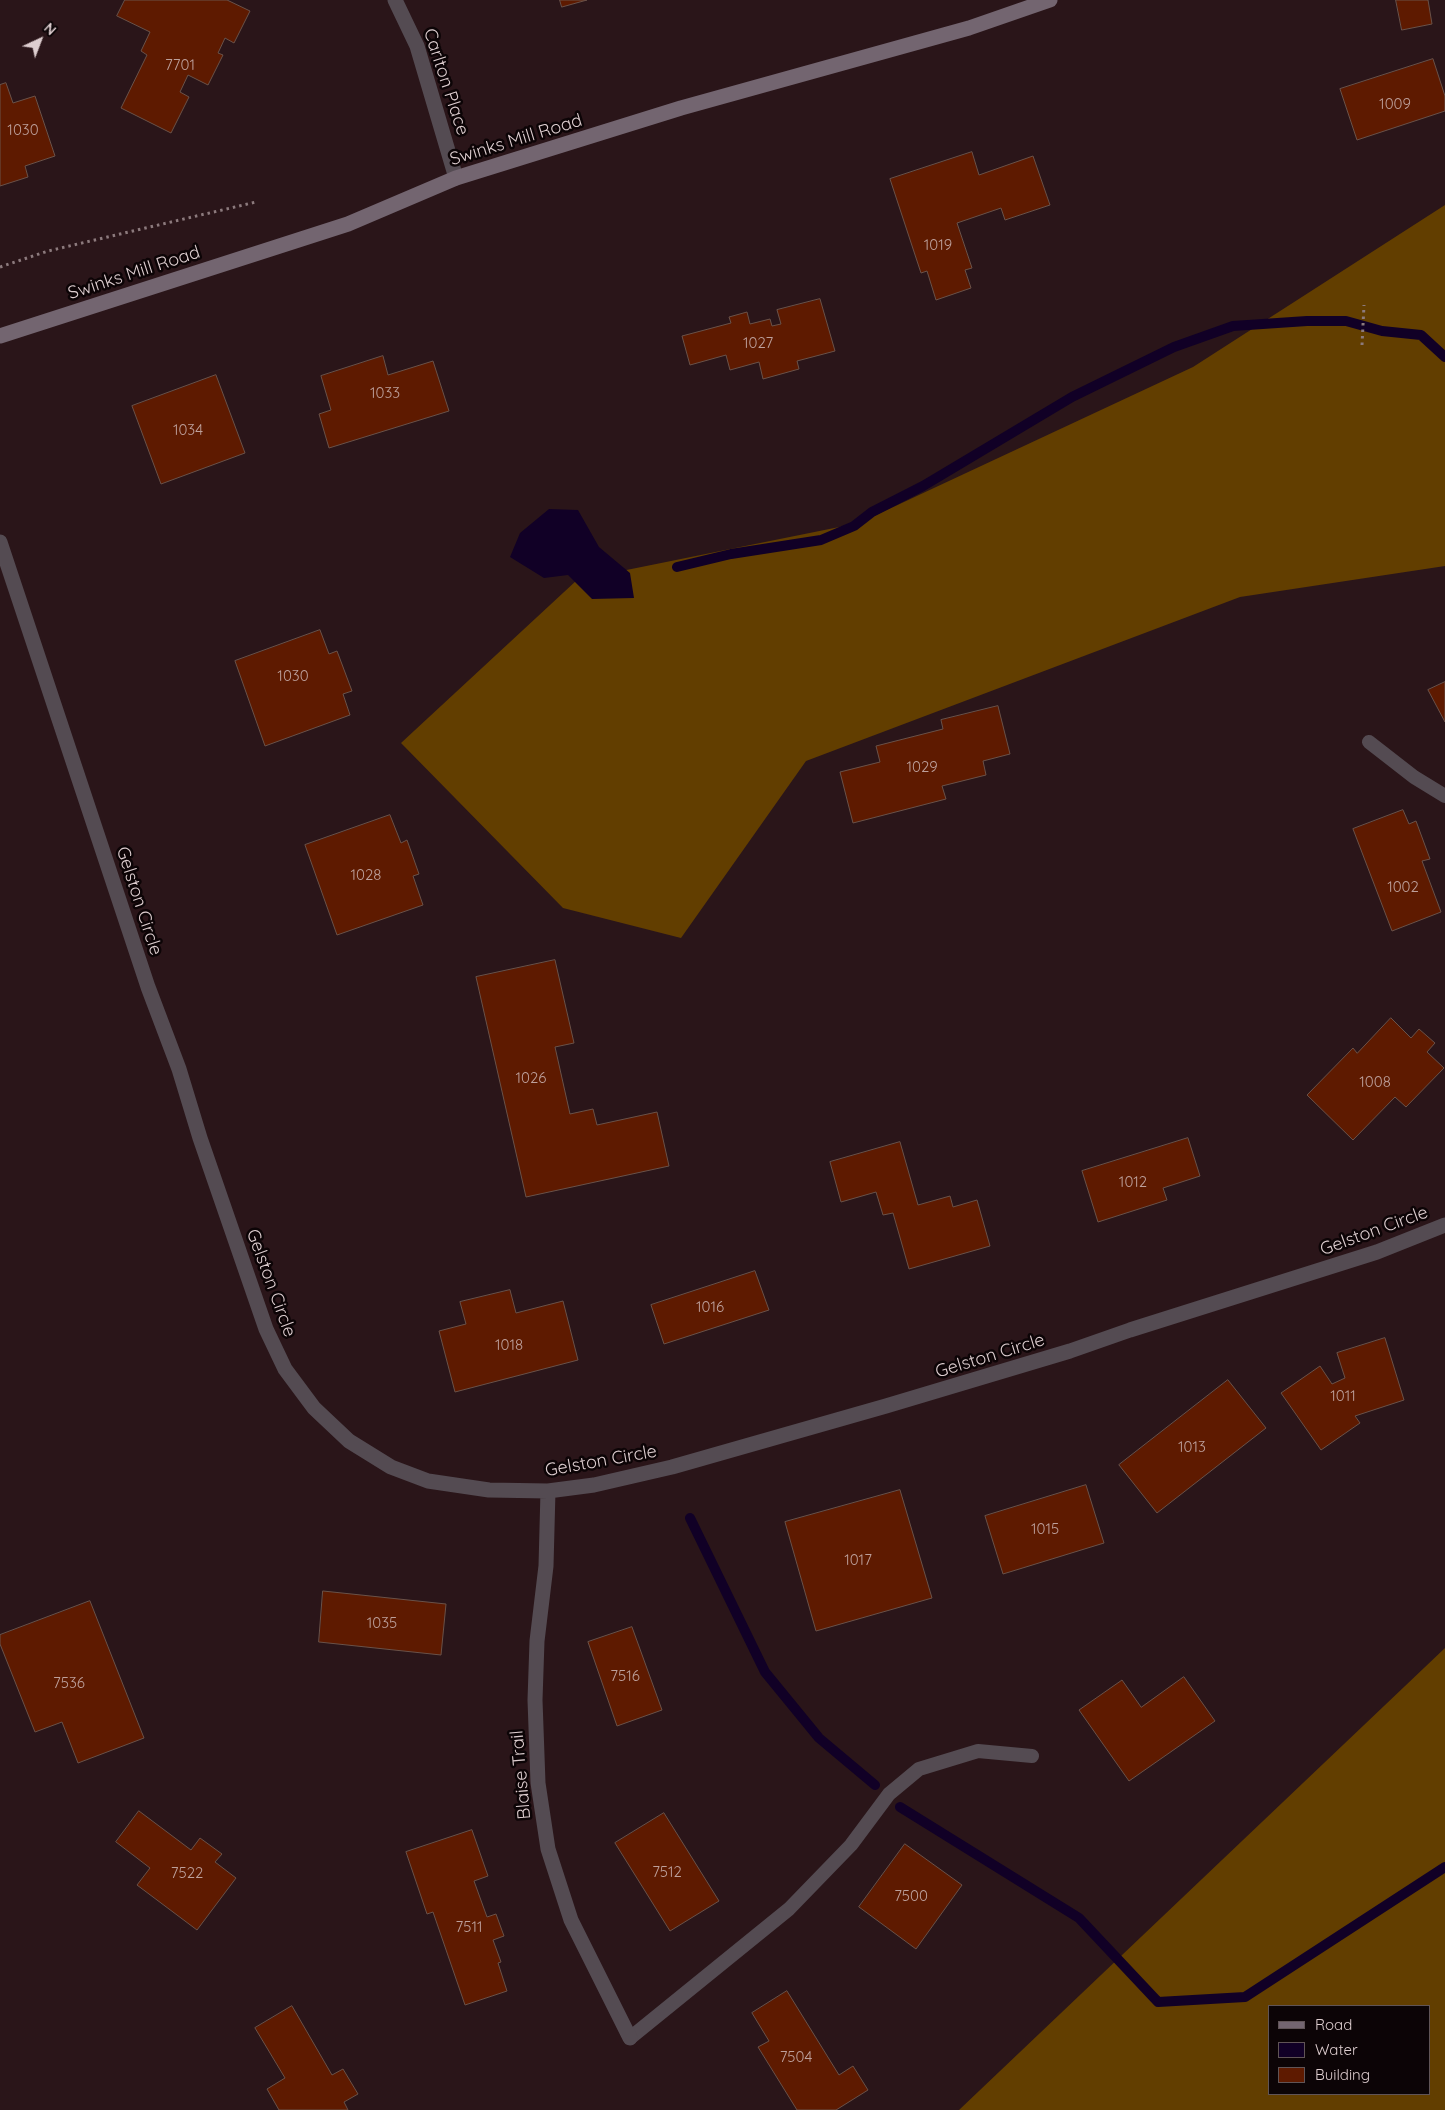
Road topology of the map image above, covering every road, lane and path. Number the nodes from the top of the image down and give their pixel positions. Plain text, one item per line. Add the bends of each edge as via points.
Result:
1 (396, 0) edge
2 (1050, 0) edge
3 (456, 178) junction
4 (256, 202) dead end
5 (0, 268) edge
6 (1364, 305) dead end
7 (0, 336) edge
8 (1362, 344) dead end
9 (0, 542) edge
10 (1369, 742) dead end
11 (1445, 796) edge
12 (1445, 1225) edge
13 (548, 1491) junction
14 (1032, 1756) dead end
15 (630, 2038) joint

1 - 3 street, Carlton Place via 417,46
2 - 3 street, Swinks Mill Road via 969,28 681,108
3 - 7 street, Swinks Mill Road via 348,224
4 - 5 path via 48,252
6 - 8 path
9 - 13 street, Gelston Circle via 200,1138 266,1329 284,1369 314,1408 349,1441 391,1466 428,1481 489,1490
10 - 11 lane
12 - 13 street, Gelston Circle via 1377,1252 1070,1351 886,1406 672,1467 594,1485
13 - 15 street, Blaise Trail via 546,1566 537,1640 538,1783 548,1849 571,1920
14 - 15 lane via 978,1751 919,1770 889,1794 851,1844 789,1909

